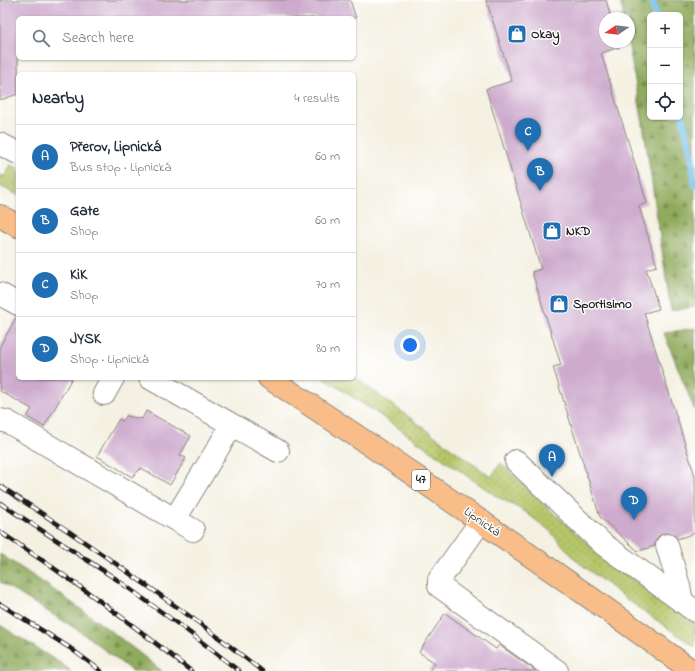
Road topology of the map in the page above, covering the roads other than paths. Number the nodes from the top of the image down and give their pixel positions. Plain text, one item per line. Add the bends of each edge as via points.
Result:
1 (0, 144) edge
2 (16, 152) edge
3 (0, 216) edge
4 (16, 225) edge
5 (0, 294) edge
6 (16, 303) edge
7 (154, 380) edge
8 (272, 380) edge
9 (0, 420) edge
10 (232, 424) junction
11 (278, 451) dead end
12 (516, 460) dead end
13 (481, 521) junction
14 (667, 545) dead end
15 (689, 606) edge
16 (557, 671) edge
17 (692, 671) edge

1 - 2 lane
3 - 4 main road
5 - 6 lane
7 - 10 lane
8 - 13 main road, Lipnická / 47
9 - 10 lane via 69,447 184,525
10 - 11 lane
12 - 15 lane via 603,544
13 - 16 lane via 439,580 439,586
13 - 17 main road, Lipnická / 47 via 621,618
14 - 15 lane via 679,586

